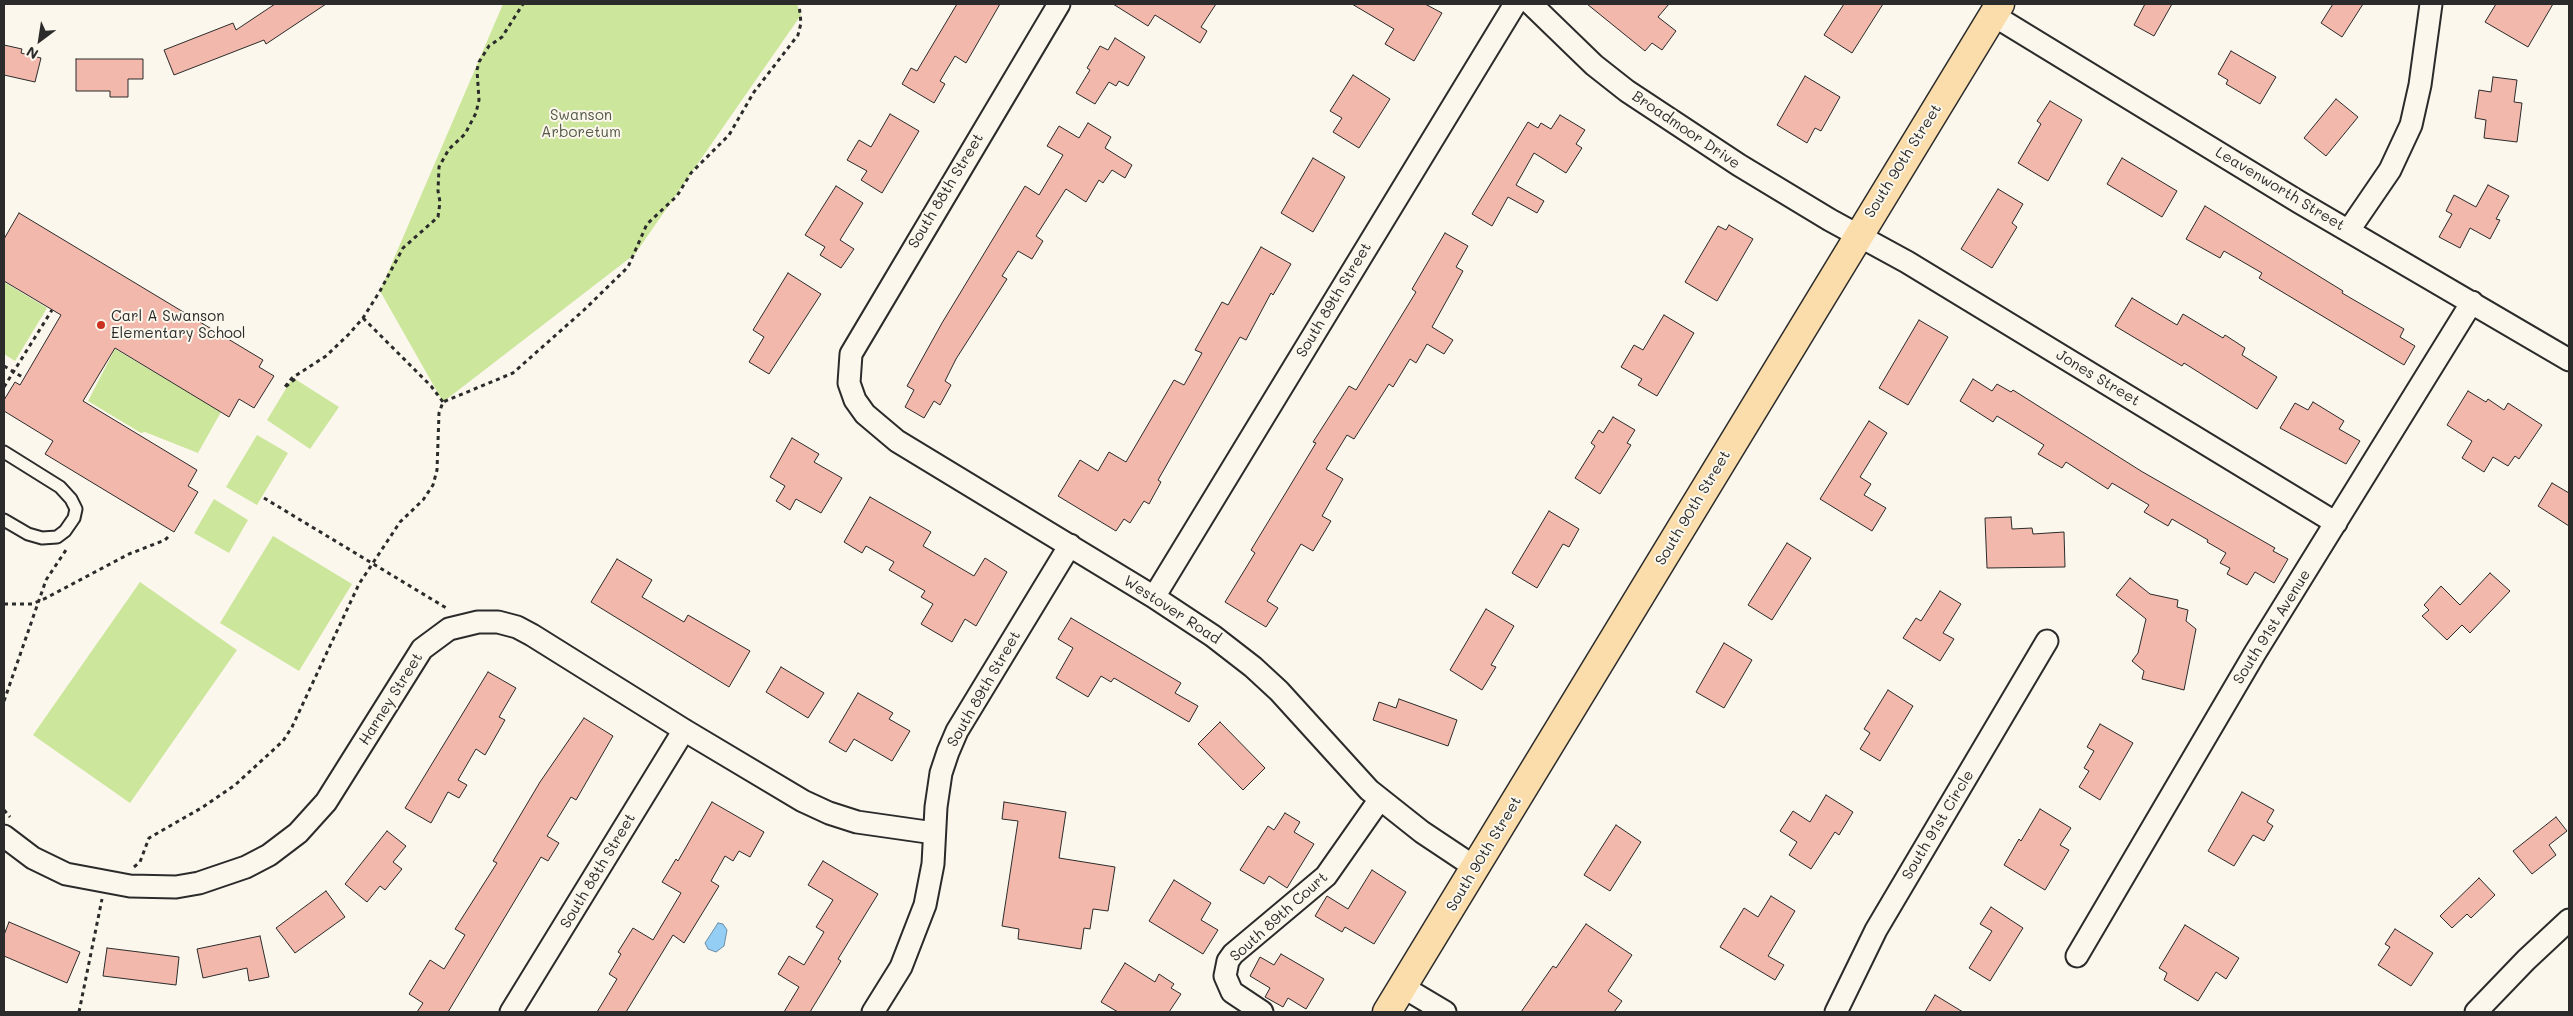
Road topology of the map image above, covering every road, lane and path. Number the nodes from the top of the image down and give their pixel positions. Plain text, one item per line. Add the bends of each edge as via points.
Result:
1 (523, 4) edge
2 (799, 4) edge
3 (1059, 4) edge
4 (1515, 4) edge
5 (1531, 4) edge
6 (2431, 4) edge
7 (1997, 9) edge
8 (2349, 230) junction
9 (1858, 235) junction
10 (2472, 302) junction
11 (52, 310) dead end
12 (363, 318) junction
13 (2569, 360) edge
14 (4, 366) edge
15 (14, 372) junction
16 (24, 378) dead end
17 (295, 379) dead end
18 (849, 383) joint
19 (4, 388) edge
20 (443, 402) junction
21 (4, 452) edge
22 (264, 498) dead end
23 (4, 520) edge
24 (2336, 523) junction
25 (168, 536) dead end
26 (1070, 545) junction
27 (67, 549) dead end
28 (372, 562) junction
29 (1154, 597) junction
30 (38, 600) junction
31 (4, 604) edge
32 (461, 625) junction
33 (2047, 641) dead end
34 (4, 701) edge
35 (684, 730) junction
36 (1386, 804) junction
37 (934, 833) junction
38 (4, 836) edge
39 (1476, 868) junction
40 (131, 869) dead end
41 (102, 896) dead end
42 (2569, 920) edge
43 (2076, 956) dead end
44 (1403, 987) junction
45 (79, 1012) edge
46 (511, 1012) edge
47 (873, 1012) edge
48 (1262, 1012) edge
49 (1387, 1012) edge
50 (1445, 1012) edge
51 (1836, 1012) edge
52 (2476, 1012) edge

1 - 12 path via 502,38 489,46 480,62 476,113 465,134 449,149 439,167 438,217 403,248
2 - 20 path via 801,23 798,35 754,92 729,136 691,173 677,196 647,224 628,267 513,373
3 - 18 street, South 88th Street via 866,325 851,354
4 - 29 street, South 89th Street
5 - 9 street, Broadmoor Drive via 1594,65 1628,91 1739,165
6 - 8 street via 2411,125 2390,170
7 - 8 street, Leavenworth Street
7 - 9 main road, South 90th Street
8 - 10 street, Leavenworth Street
9 - 24 street, Jones Street
9 - 39 main road, South 90th Street
10 - 13 street, Leavenworth Street
10 - 24 street, South 91st Avenue
11 - 15 path
12 - 17 path via 326,356 292,378 284,388
12 - 20 path
14 - 15 path
15 - 16 path
15 - 19 path
18 - 26 street, Westover Road via 865,414 897,442
20 - 28 path via 438,419 437,470 433,485 423,500 400,522
21 - 23 lane via 60,487 72,498 76,509 74,518 57,537 42,538 28,534
22 - 28 path
24 - 43 street, South 91st Avenue
25 - 30 path
26 - 29 street, Westover Road
26 - 37 street, South 89th Street via 957,731 941,773
27 - 30 path via 46,580
28 - 32 path via 457,614
28 - 40 path via 283,741 235,785 149,838 140,862
29 - 36 street, Westover Road via 1253,667 1279,691 1341,762
30 - 31 path via 32,604
30 - 34 path
32 - 35 street, Harney Street via 498,622 517,628
32 - 38 street, Harney Street via 440,634 422,649 339,784 312,819 269,855 246,867 199,884 130,886 66,874 33,858
33 - 51 street, South 91st Circle via 1876,930
35 - 37 street, Harney Street via 803,801 829,813 857,822
35 - 46 street, South 88th Street
36 - 39 street, Westover Road
36 - 48 street, South 89th Court via 1326,876 1228,961 1225,969 1227,984 1241,1000
37 - 47 street, South 89th Street via 933,864 916,932 901,967
39 - 44 main road, South 90th Street
41 - 45 path
42 - 52 street
44 - 49 main road, South 90th Street
44 - 50 street

